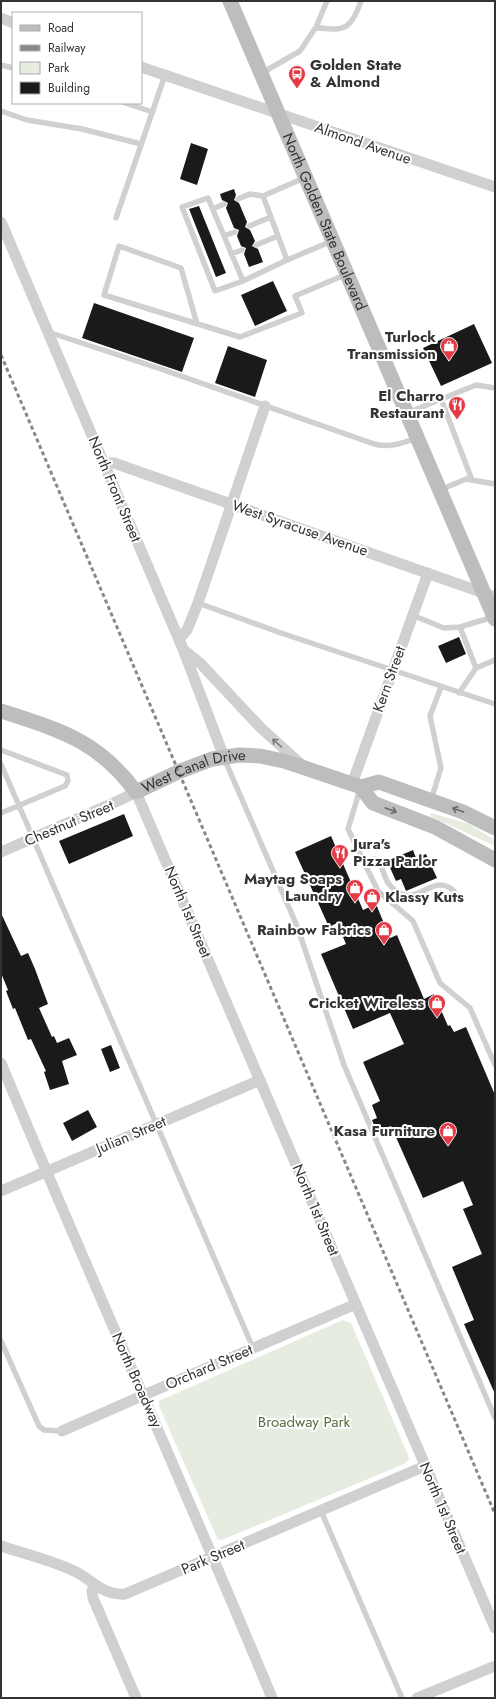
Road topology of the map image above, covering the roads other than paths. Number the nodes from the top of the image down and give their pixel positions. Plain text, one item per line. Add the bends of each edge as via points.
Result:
1 (230, 1) edge
2 (327, 1) edge
3 (361, 1) edge
4 (1, 18) edge
5 (12, 23) edge
6 (316, 27) junction
7 (1, 65) edge
8 (142, 67) edge
9 (12, 68) edge
10 (262, 73) junction
11 (165, 75) junction
12 (127, 104) edge
13 (1, 112) edge
14 (153, 112) junction
15 (280, 115) junction
16 (142, 144) junction
17 (306, 177) junction
18 (495, 187) edge
19 (263, 196) junction
20 (238, 199) dead end
21 (224, 204) dead end
22 (213, 209) junction
23 (271, 217) junction
24 (116, 218) dead end
25 (1, 222) edge
26 (249, 226) dead end
27 (235, 232) dead end
28 (224, 236) junction
29 (278, 236) junction
30 (333, 240) junction
31 (256, 245) dead end
32 (242, 250) dead end
33 (231, 254) junction
34 (287, 260) junction
35 (347, 274) junction
36 (243, 281) junction
37 (197, 324) junction
38 (48, 332) junction
39 (495, 388) edge
40 (441, 399) junction
41 (265, 406) junction
42 (407, 413) junction
43 (418, 438) junction
44 (104, 463) junction
45 (472, 480) junction
46 (495, 484) edge
47 (440, 491) junction
48 (232, 505) junction
49 (428, 573) junction
50 (489, 595) edge
51 (198, 603) junction
52 (412, 615) junction
53 (494, 618) edge
54 (460, 627) junction
55 (179, 639) junction
56 (183, 650) junction
57 (495, 660) edge
58 (476, 668) junction
59 (392, 671) junction
60 (441, 687) junction
61 (459, 693) junction
62 (495, 704) edge
63 (1, 711) edge
64 (1, 750) edge
65 (224, 757) junction
66 (1, 764) edge
67 (306, 769) junction
68 (356, 786) junction
69 (136, 792) junction
70 (431, 800) junction
71 (19, 806) junction
72 (1, 813) edge
73 (494, 826) edge
74 (33, 838) junction
75 (1, 852) edge
76 (495, 860) edge
77 (365, 863) junction
78 (454, 891) dead end
79 (1, 1063) edge
80 (495, 1065) edge
81 (260, 1080) junction
82 (156, 1125) junction
83 (46, 1172) junction
84 (1, 1191) edge
85 (356, 1304) junction
86 (1, 1341) edge
87 (253, 1348) junction
88 (144, 1395) junction
89 (495, 1418) edge
90 (62, 1431) joint
91 (425, 1466) junction
92 (321, 1511) junction
93 (1, 1546) edge
94 (214, 1557) junction
95 (94, 1585) junction
96 (495, 1628) edge
97 (495, 1666) edge
98 (136, 1698) edge
99 (272, 1698) edge
100 (402, 1698) edge
101 (417, 1698) edge

1 - 10 street, North Golden State Boulevard
2 - 6 lane
3 - 6 lane via 350,25 334,31
4 - 5 street
6 - 10 lane via 300,51
7 - 9 lane
8 - 11 street, Almond Avenue
10 - 15 street, North Golden State Boulevard
11 - 14 lane
11 - 15 street, Almond Avenue
12 - 14 lane
13 - 16 lane via 27,120 82,129
14 - 16 lane
15 - 17 street, North Golden State Boulevard
15 - 18 street, Almond Avenue
16 - 24 lane
17 - 19 lane
17 - 30 street, North Golden State Boulevard
19 - 20 lane via 250,194
19 - 23 lane
21 - 22 lane
22 - 28 lane
22 - 36 lane via 208,198 182,207 215,291
23 - 26 lane
23 - 29 lane
25 - 38 street, North Front Street
27 - 28 lane
28 - 33 lane
29 - 31 lane
29 - 34 lane
30 - 34 lane
30 - 35 street, North Golden State Boulevard
32 - 33 lane
33 - 36 lane
34 - 36 lane
35 - 37 lane via 295,296 302,313 240,337
35 - 42 street, North Golden State Boulevard
37 - 37 lane via 104,295 120,246 181,268
38 - 41 lane
38 - 44 street, North Front Street
39 - 40 lane via 476,385
40 - 42 lane
40 - 45 lane
41 - 43 lane via 384,447
41 - 48 street
42 - 43 street, North Golden State Boulevard
43 - 47 street, North Golden State Boulevard
44 - 48 street, West Syracuse Avenue via 114,463
44 - 55 street, North Front Street
45 - 46 lane
45 - 47 lane via 466,479
47 - 50 street, North Golden State Boulevard
48 - 49 street, West Syracuse Avenue
48 - 51 street
49 - 50 street, West Syracuse Avenue
49 - 52 street, Kern Street
50 - 53 street, North Golden State Boulevard
51 - 55 street via 187,630
51 - 59 lane
52 - 54 lane via 444,628
52 - 59 street, Kern Street
53 - 54 lane
54 - 58 lane
55 - 56 street, North Front Street
56 - 65 street, North Front Street
67 -> 56 street via 261,728 200,663
57 - 58 lane
58 - 61 lane
59 - 60 lane
59 - 68 street, Kern Street
60 - 61 lane
60 - 70 lane via 430,716 441,768
61 - 62 lane
63 - 69 street, West Canal Drive via 77,738 110,762
64 - 71 lane via 67,775 68,781 65,786
65 - 67 street, West Canal Drive via 260,756
65 - 69 street, West Canal Drive via 185,769
65 - 89 lane via 297,926 344,1065
66 - 71 lane
67 - 68 street, West Canal Drive
68 - 70 street via 379,782
68 -> 76 street via 373,803 435,827
68 - 77 lane via 348,828
69 - 74 street, Chestnut Street
69 - 81 street, North 1st Street
73 -> 70 street
71 - 72 lane
71 - 74 lane
74 - 75 street, Chestnut Street
74 - 82 lane
77 - 78 lane via 375,859 379,861 388,883 404,895 413,895 441,884 448,885
77 - 80 lane via 378,891 413,921 440,983 470,1008
79 - 83 street, North Broadway
81 - 82 street, Julian Street
81 - 85 street, North 1st Street
82 - 83 street, Julian Street
82 - 87 lane
83 - 84 street, Julian Street
83 - 88 street, North Broadway
85 - 87 street, Orchard Street
85 - 91 street, North 1st Street
86 - 90 lane via 39,1426 44,1430
87 - 88 street, Orchard Street
88 - 90 street, Orchard Street
88 - 94 street, North Broadway
91 - 92 street, Park Street
91 - 96 street, North 1st Street
92 - 94 street, Park Street
92 - 100 lane
93 - 95 street, Park Street via 74,1570
94 - 95 street, Park Street via 125,1594 109,1593
94 - 99 street, North Broadway
95 - 98 street via 93,1598
97 - 101 street

